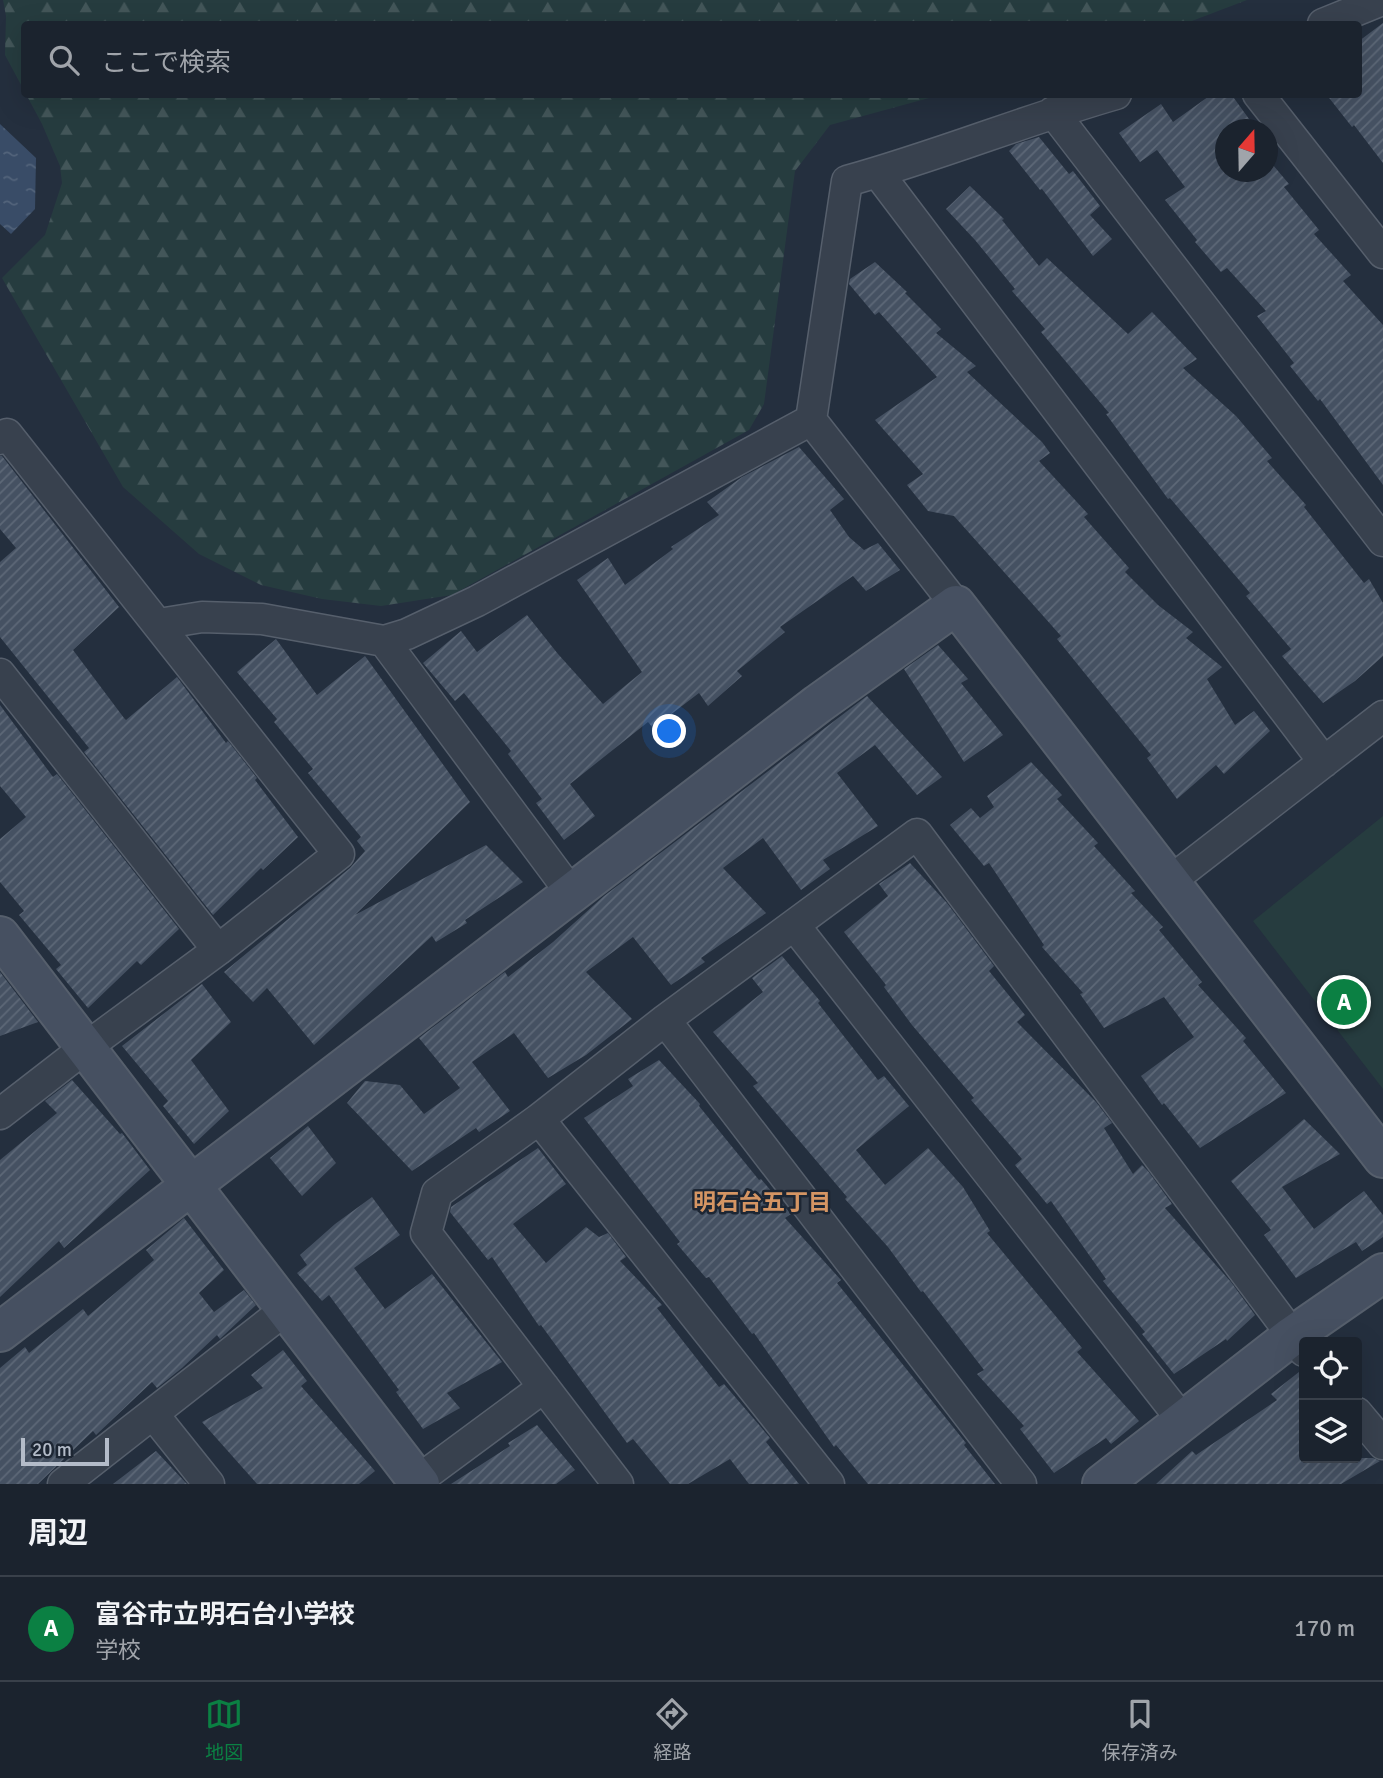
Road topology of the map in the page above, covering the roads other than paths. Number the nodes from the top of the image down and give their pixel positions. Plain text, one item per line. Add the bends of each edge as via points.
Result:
1 (1382, 0) edge
2 (1330, 21) edge
3 (1102, 98) edge
4 (1261, 98) edge
5 (1053, 112) junction
6 (878, 173) junction
7 (1383, 253) edge
8 (811, 420) junction
9 (0, 439) edge
10 (1383, 541) edge
11 (956, 605) junction
12 (159, 624) junction
13 (384, 641) junction
14 (0, 674) edge
15 (1383, 716) edge
16 (1324, 761) junction
17 (1169, 882) junction
18 (572, 894) junction
19 (794, 925) junction
20 (0, 936) edge
21 (218, 950) junction
22 (665, 1020) junction
23 (85, 1048) junction
24 (0, 1114) edge
25 (539, 1119) junction
26 (1383, 1158) edge
27 (191, 1184) junction
28 (1383, 1273) edge
29 (285, 1310) junction
30 (0, 1332) edge
31 (1298, 1344) edge
32 (544, 1387) junction
33 (153, 1413) junction
34 (1362, 1419) edge
35 (1183, 1421) junction
36 (1383, 1444) edge
37 (418, 1482) edge
38 (63, 1484) edge
39 (209, 1484) edge
40 (618, 1484) edge
41 (829, 1484) edge
42 (1020, 1484) edge
43 (1102, 1484) edge

1 - 2 street
3 - 5 street
4 - 7 street
5 - 6 street
5 - 10 street
6 - 8 street via 848,181
6 - 16 street
8 - 11 street
8 - 13 street via 477,601
9 - 12 street via 7,434
11 - 17 street
11 - 18 street via 818,704
12 - 13 street via 202,617 262,619
12 - 21 street via 339,854
13 - 18 street
14 - 21 street
15 - 16 street
16 - 17 street
17 - 26 street
18 - 27 street
19 - 22 street
19 - 31 street via 918,834
19 - 35 street
20 - 23 street
21 - 23 street
22 - 25 street
22 - 42 street
23 - 24 street
23 - 27 street
25 - 32 street via 437,1193 426,1233
25 - 41 street
27 - 29 street
27 - 30 street
28 - 31 street
29 - 33 street
29 - 37 street
31 - 35 street
32 - 37 street
32 - 40 street
33 - 38 street
33 - 39 street
34 - 36 street
35 - 43 street

